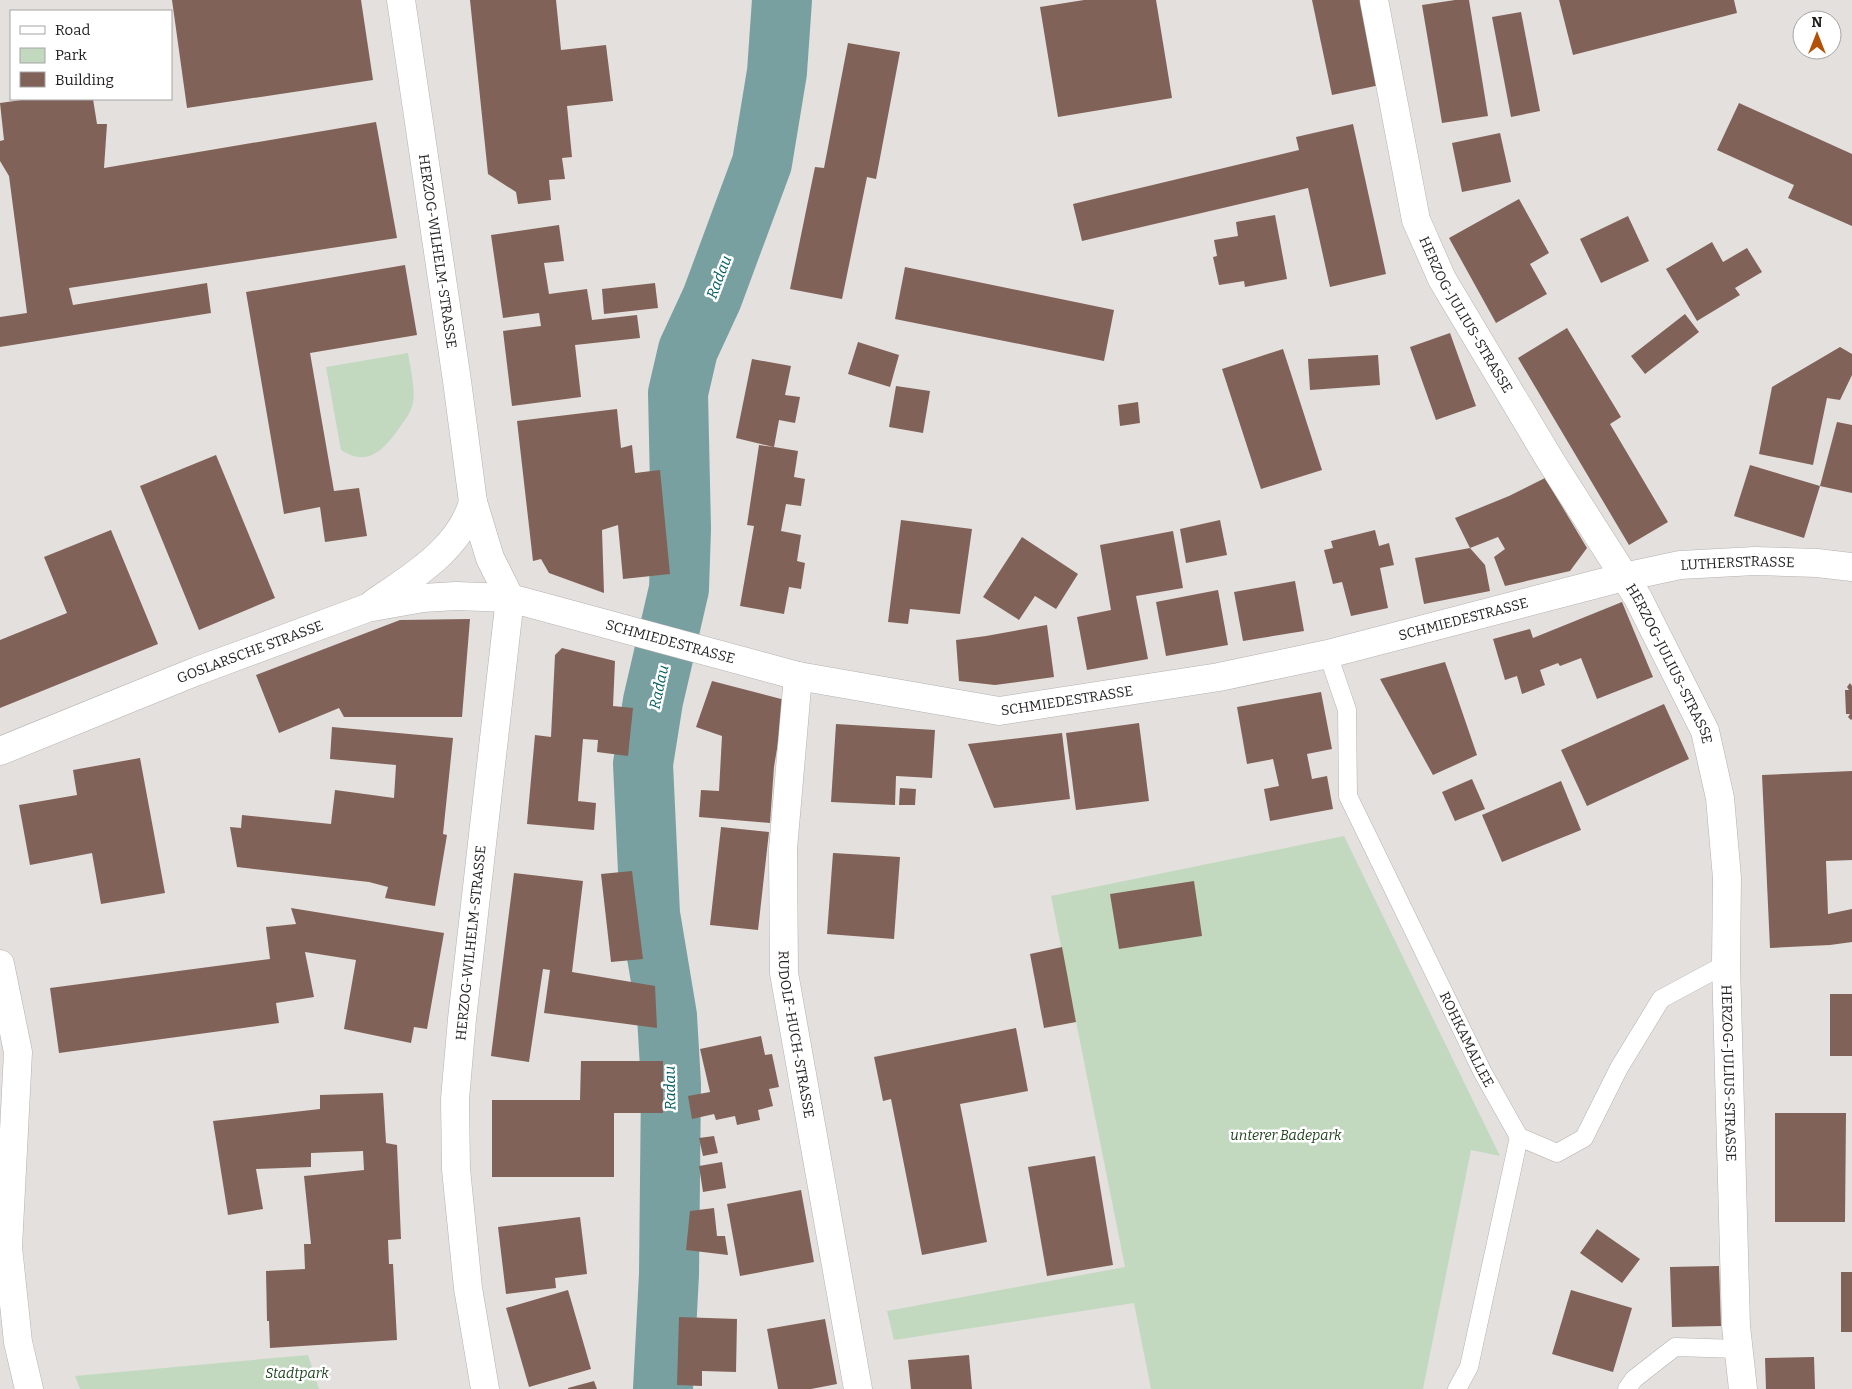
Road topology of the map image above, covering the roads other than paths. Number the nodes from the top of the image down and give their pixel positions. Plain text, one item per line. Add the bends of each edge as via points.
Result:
1 (401, 0) edge
2 (1374, 0) edge
3 (473, 502) junction
4 (1852, 567) edge
5 (1624, 577) junction
6 (510, 598) junction
7 (367, 608) junction
8 (1328, 654) junction
9 (798, 676) junction
10 (0, 750) edge
11 (0, 964) edge
12 (1726, 964) junction
13 (1519, 1137) junction
14 (1738, 1349) junction
15 (29, 1389) edge
16 (485, 1389) edge
17 (858, 1389) edge
18 (1457, 1389) edge
19 (1627, 1389) edge
20 (1743, 1389) edge

1 - 3 street, HERZOG-WILHELM-STRASSE
2 - 5 street, HERZOG-JULIUS-STRASSE via 1416,220 1446,288
3 - 6 street, HERZOG-WILHELM-STRASSE via 490,558
3 - 7 street via 469,516 452,543 417,573
4 - 5 street, LUTHERSTRASSE via 1755,561 1680,565
5 - 8 street, SCHMIEDESTRASSE
5 - 12 street, HERZOG-JULIUS-STRASSE via 1638,598 1705,731 1720,798 1727,878
6 - 7 street, GOSLARSCHE STRASSE via 423,598
6 - 9 street, SCHMIEDESTRASSE
6 - 16 street, HERZOG-WILHELM-STRASSE via 455,1099 456,1169 468,1288
7 - 10 street, GOSLARSCHE STRASSE via 197,671
8 - 9 street, SCHMIEDESTRASSE via 1219,677 999,711
8 - 13 lane, ROHKAMALLEE via 1347,710 1348,796 1483,1073
9 - 17 street, RUDOLF-HUCH-STRASSE via 783,849 784,973
11 - 15 street via 18,1052 8,1247 18,1342
12 - 13 lane via 1662,999 1619,1068 1584,1138 1557,1153
12 - 14 street, HERZOG-JULIUS-STRASSE
13 - 18 lane via 1469,1367
14 - 19 lane via 1675,1347 1634,1379
14 - 20 street, HERZOG-JULIUS-STRASSE

